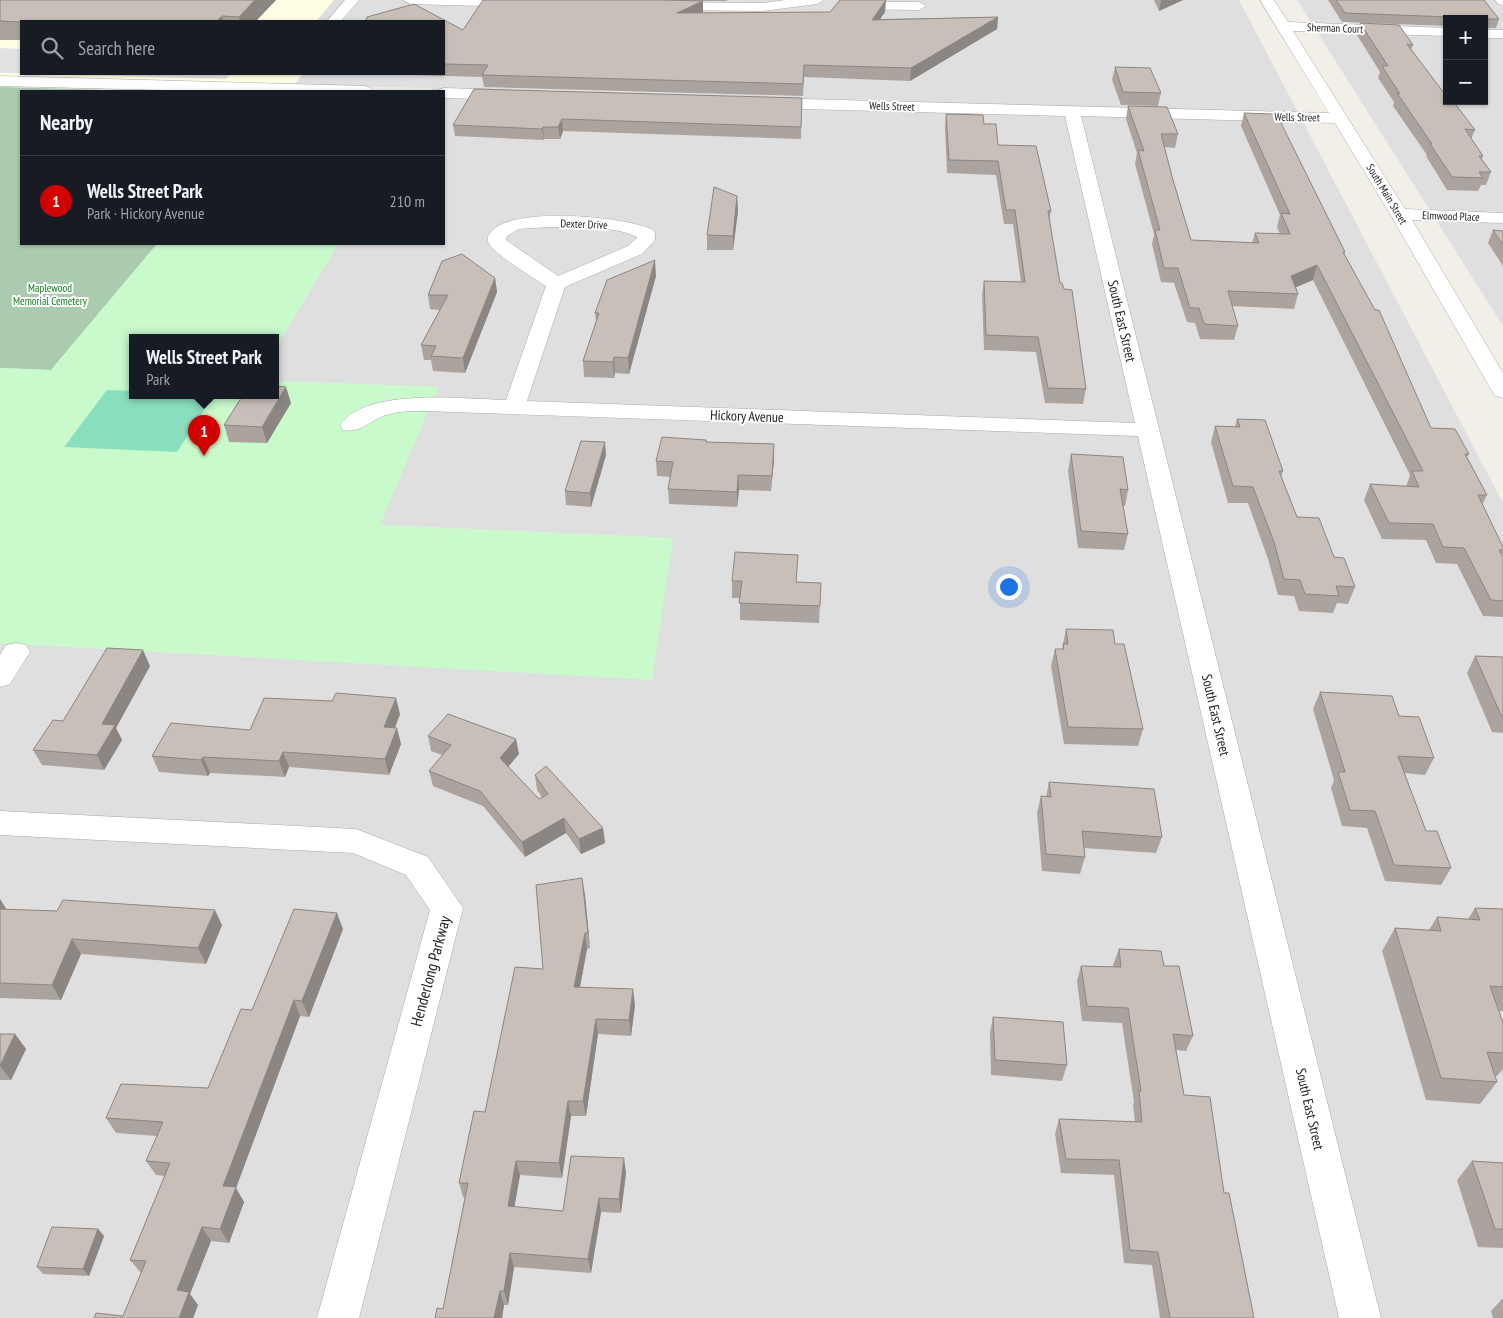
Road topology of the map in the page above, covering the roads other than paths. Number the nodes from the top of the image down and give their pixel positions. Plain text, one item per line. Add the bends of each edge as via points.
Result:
1 (352, 0) edge
2 (410, 0) edge
3 (817, 0) edge
4 (1267, 0) edge
5 (528, 3) edge
6 (656, 6) edge
7 (919, 6) dead end
8 (335, 20) edge
9 (1283, 26) junction
10 (1443, 32) edge
11 (1488, 34) edge
12 (1503, 34) edge
13 (312, 75) edge
14 (0, 81) edge
15 (305, 90) joint
16 (445, 94) edge
17 (524, 96) edge
18 (753, 102) edge
19 (1072, 111) junction
20 (1340, 118) junction
21 (1399, 214) junction
22 (1503, 218) edge
23 (556, 284) junction
24 (1503, 390) edge
25 (514, 408) junction
26 (352, 424) dead end
27 (1148, 430) junction
28 (16, 652) dead end
29 (0, 677) edge
30 (0, 823) edge
31 (338, 1318) edge
32 (1360, 1318) edge

1 - 8 street
2 - 5 street
3 - 6 street via 763,7
3 - 7 street via 843,6
4 - 9 street, South Main Street
9 - 10 street, Sherman Court
9 - 20 street, South Main Street
11 - 12 street
13 - 15 street
14 - 15 street
16 - 17 street
18 - 19 street, Wells Street
19 - 20 street, Wells Street
19 - 27 street, South East Street
20 - 21 street, South Main Street
21 - 22 street, Elmwood Place
21 - 24 street, South Main Street
23 - 23 street, Dexter Drive via 635,250 646,240 646,234 633,227 619,225 535,222 521,222 500,230 497,236 502,247
23 - 25 street
25 - 26 street, Hickory Avenue via 405,405 365,414
25 - 27 street, Hickory Avenue
27 - 32 street, South East Street
28 - 29 street
30 - 31 street, Henderlong Parkway via 356,841 417,866 447,908

